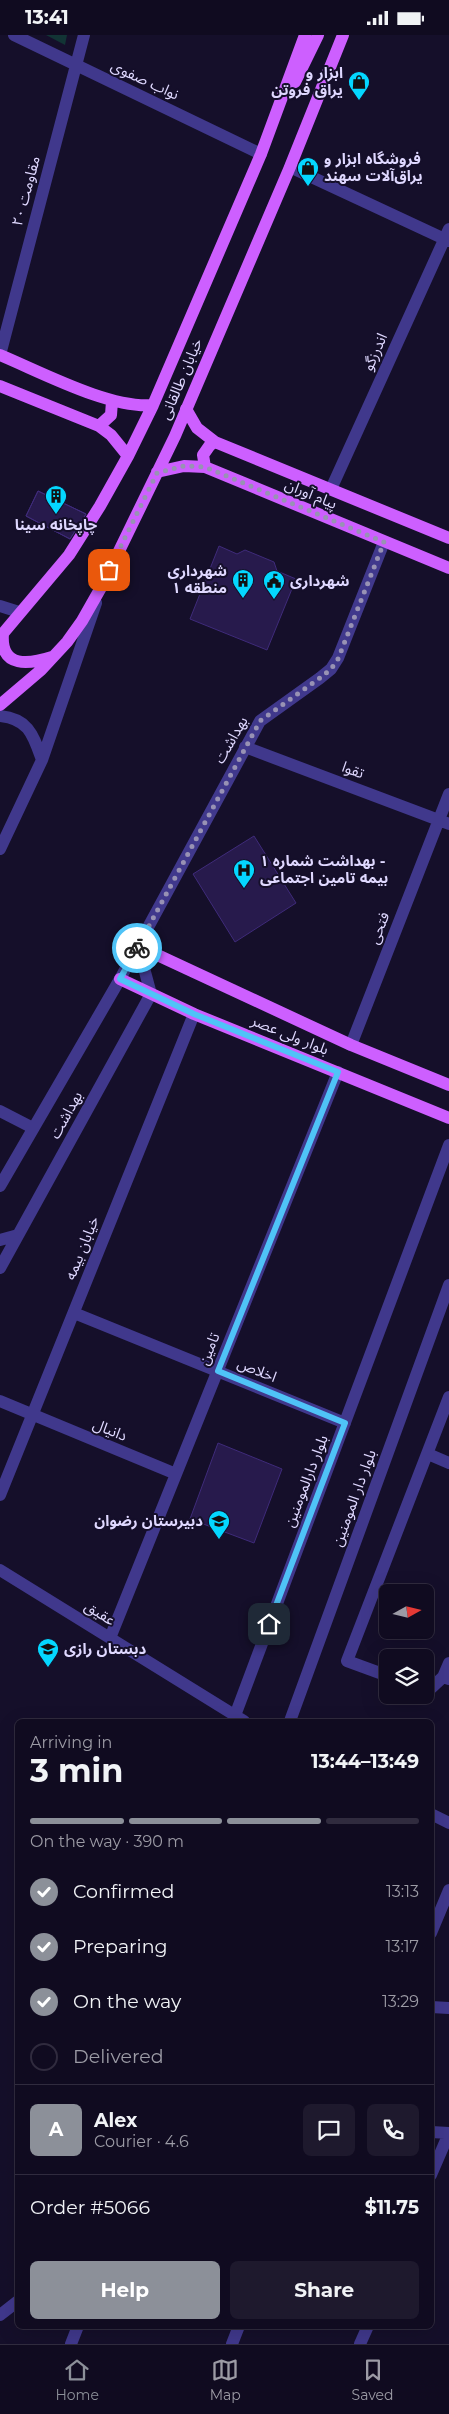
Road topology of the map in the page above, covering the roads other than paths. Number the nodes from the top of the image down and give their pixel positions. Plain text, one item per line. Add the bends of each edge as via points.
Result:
1 (14, 35) edge
2 (84, 35) edge
3 (305, 35) edge
4 (318, 35) edge
5 (344, 35) edge
6 (76, 66) junction
7 (262, 154) junction
8 (290, 167) junction
9 (447, 237) edge
10 (0, 355) edge
11 (0, 386) edge
12 (112, 401) junction
13 (153, 405) junction
14 (186, 409) junction
15 (99, 426) junction
16 (215, 442) junction
17 (128, 455) junction
18 (205, 467) junction
19 (157, 473) junction
20 (331, 489) junction
21 (449, 538) edge
22 (384, 542) junction
23 (449, 568) edge
24 (102, 584) junction
25 (0, 606) edge
26 (19, 612) junction
27 (1, 635) edge
28 (53, 657) junction
29 (0, 705) edge
30 (0, 716) edge
31 (245, 747) junction
32 (42, 760) junction
33 (449, 794) edge
34 (444, 822) edge
35 (0, 849) edge
36 (138, 946) junction
37 (120, 979) junction
38 (151, 994) junction
39 (194, 1014) junction
40 (351, 1045) junction
41 (338, 1072) junction
42 (449, 1085) edge
43 (0, 1111) edge
44 (449, 1118) edge
45 (33, 1128) junction
46 (449, 1145) edge
47 (0, 1186) edge
48 (18, 1235) junction
49 (0, 1240) edge
50 (0, 1268) edge
51 (449, 1285) edge
52 (74, 1313) junction
53 (218, 1371) junction
54 (449, 1397) edge
55 (0, 1401) edge
56 (32, 1416) junction
57 (345, 1423) junction
58 (428, 1454) junction
59 (449, 1463) edge
60 (176, 1474) junction
61 (0, 1495) edge
62 (0, 1570) edge
63 (110, 1638) junction
64 (449, 1663) edge
65 (379, 1672) edge
66 (446, 1678) edge
67 (434, 1686) edge
68 (237, 1719) edge
69 (291, 1719) edge
70 (434, 1816) edge
71 (449, 1823) edge
72 (449, 1889) edge
73 (434, 1926) edge
74 (434, 2007) edge
75 (449, 2008) edge
76 (434, 2131) edge
77 (449, 2133) edge
78 (434, 2168) edge
79 (15, 2303) edge
80 (0, 2315) edge
81 (77, 2329) edge
82 (238, 2329) edge
83 (367, 2329) edge
84 (71, 2344) edge
85 (232, 2344) edge
86 (360, 2344) edge

1 - 6 street, نواب صفوی
2 - 6 street, مقاومت ۲۰
3 - 7 main road, خیابان طالقانی
4 - 7 main road
5 - 8 main road, خیابان طالقانی
6 - 7 street, نواب صفوی
6 - 10 street, مقاومت ۲۰
7 - 13 main road, خیابان طالقانی
8 - 9 street
8 - 14 main road, خیابان طالقانی
9 - 20 street, اندرزگو
10 - 12 main road
11 - 15 main road
12 - 13 main road via 133,406
12 - 15 main road via 111,415
13 - 17 main road, خیابان طالقانی
14 - 16 main road, پیام آوران via 197,427
14 - 19 main road, خیابان طالقانی
15 - 17 main road
16 - 18 main road via 204,455
16 - 20 main road, پیام آوران
17 - 26 main road, خیابان طالقانی via 68,555
18 - 19 main road, پیام آوران via 184,466
18 - 22 main road, پیام آوران
19 - 24 main road, خیابان طالقانی
20 - 21 main road, پیام آوران
22 - 23 main road, پیام آوران
22 - 31 street, بهداشت via 338,659 331,669 260,721
24 - 28 main road, خیابان طالقانی via 82,621
24 - 32 street
25 - 26 street
26 - 27 main road, خیابان طالقانی
27 - 28 main road via 4,654 12,661 35,663
28 - 29 main road, خیابان طالقانی
30 - 32 street via 24,723
31 - 34 street, تقوا
31 - 36 street, بهداشت
32 - 35 street
33 - 34 street, فتحی
34 - 40 street, فتحی
36 - 37 street, بهداشت
36 - 38 street
36 - 40 main road, بلوار ولی عصر
37 - 38 main road, بلوار ولی عصر
37 - 45 street, بهداشت
38 - 39 main road, بلوار ولی عصر
38 - 48 street, بهداشت
39 - 41 main road, بلوار ولی عصر
39 - 52 street, خیابان بیمه
40 - 42 main road, بلوار ولی عصر
41 - 44 main road, بلوار ولی عصر
41 - 53 street, تامین
43 - 45 street
45 - 47 street, بهداشت
46 - 57 street, بلوار دارالمومنین
48 - 49 street
48 - 50 street, بهداشت
51 - 69 street, بلوار دار المومنین
52 - 53 street, اخلاص
52 - 56 street, خیابان بیمه
53 - 57 street, اخلاص
53 - 60 street, تامین
54 - 58 street
55 - 56 street, دانیال
56 - 60 street, دانیال
56 - 61 street, خیابان بیمه
57 - 68 street, بلوار دارالمومنین
58 - 59 street
58 - 65 street via 347,1661
60 - 63 street, تامین
62 - 63 street, عقیق
63 - 68 street, عقیق
64 - 66 street
66 - 67 street
70 - 71 street
72 - 73 street
74 - 75 street
76 - 77 street
77 - 78 street
79 - 80 street
81 - 84 street
82 - 85 street
83 - 86 street

